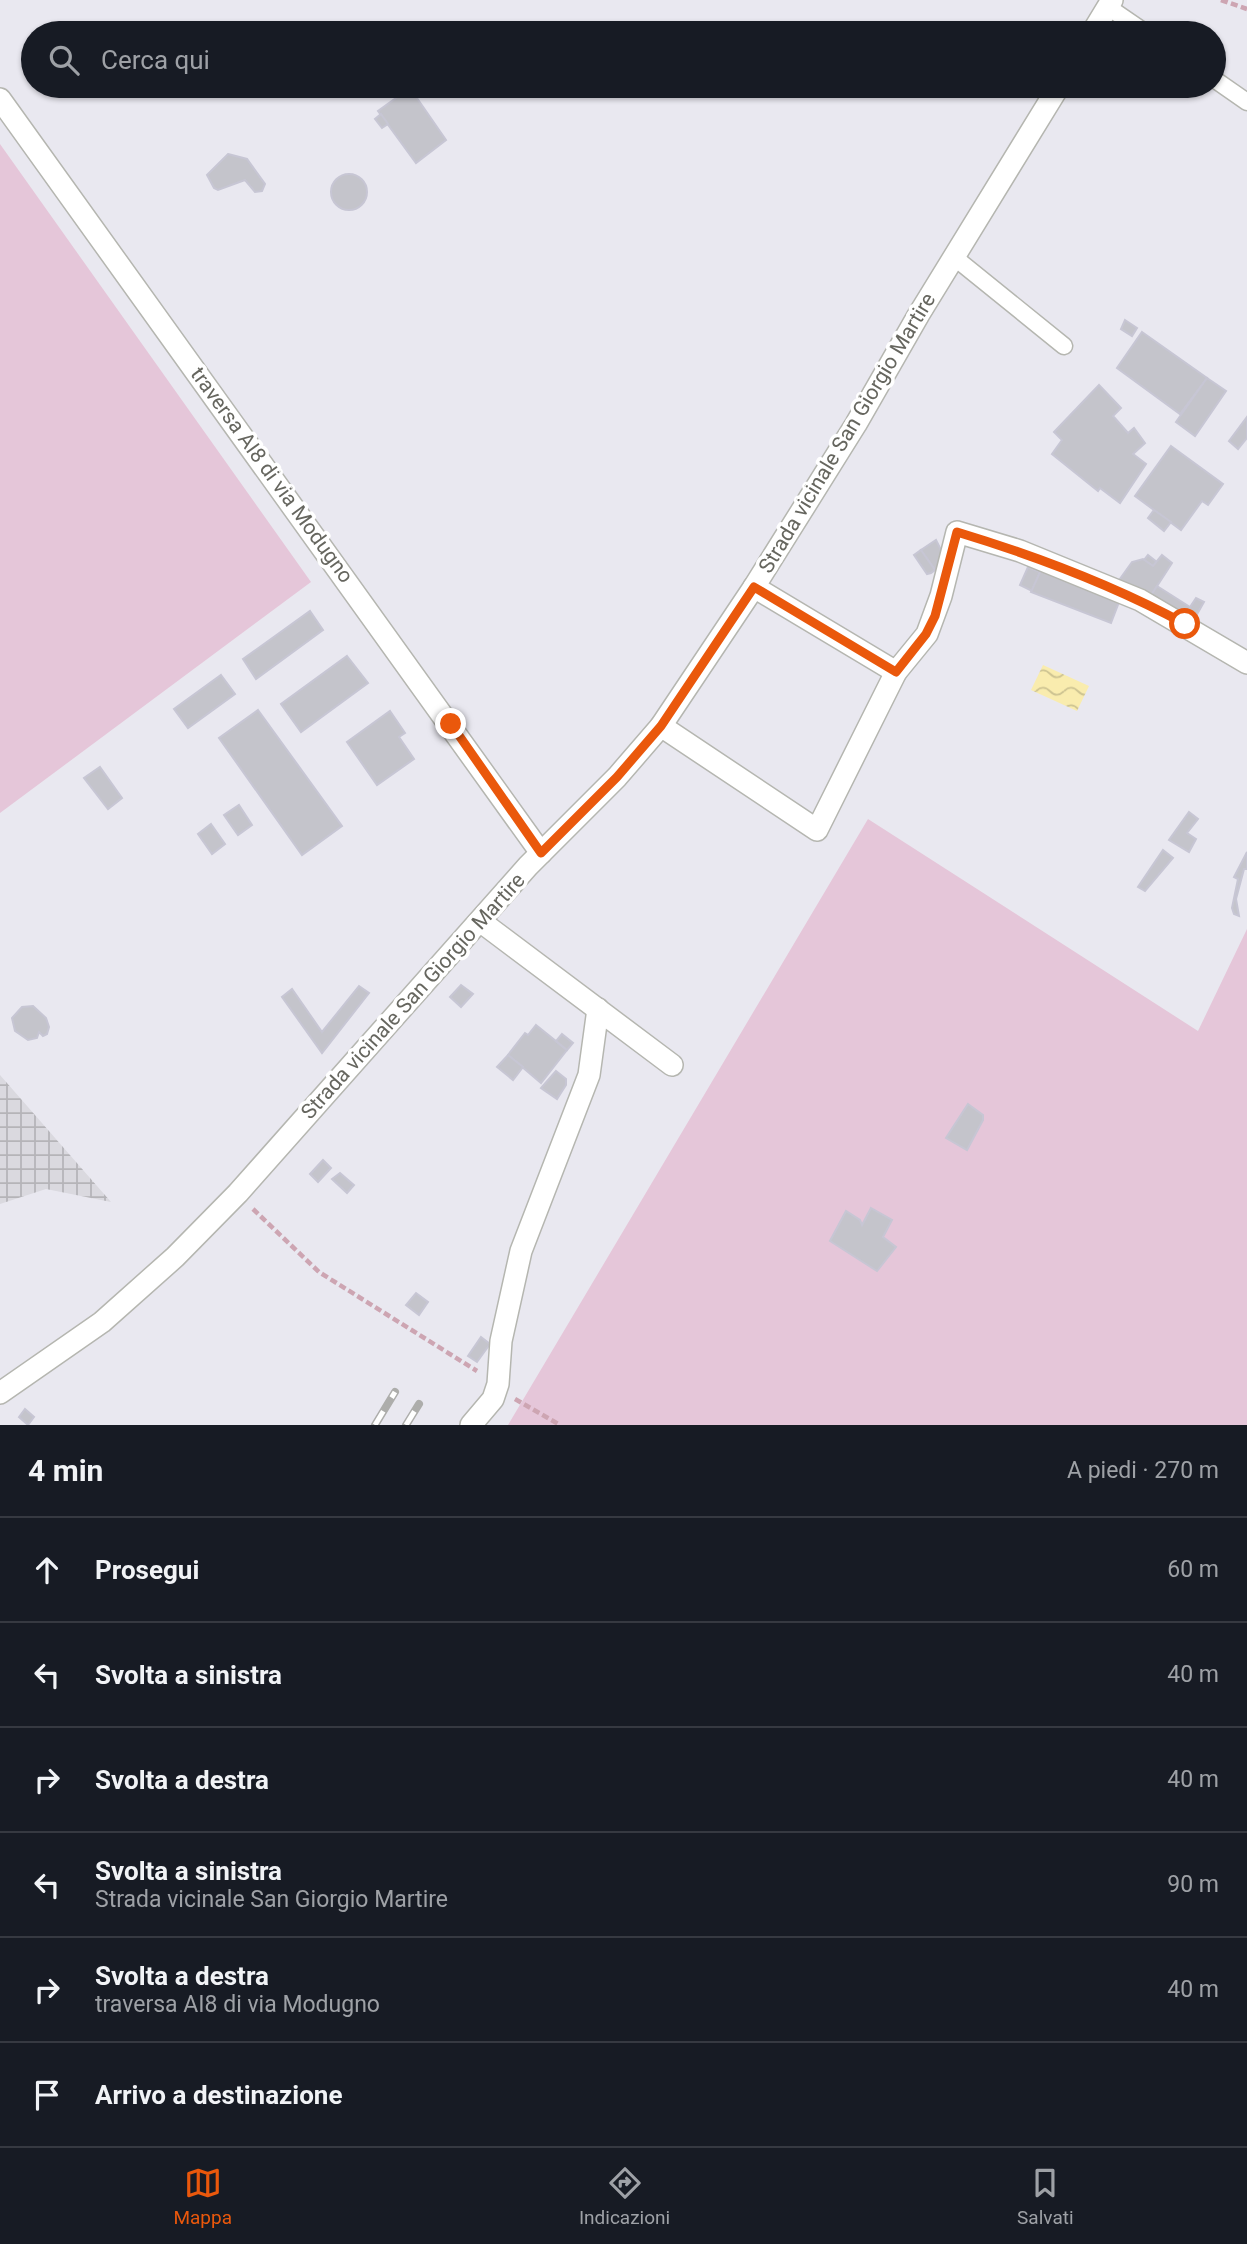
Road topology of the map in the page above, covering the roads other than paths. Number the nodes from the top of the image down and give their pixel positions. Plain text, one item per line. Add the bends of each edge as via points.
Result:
1 (1110, 3) edge
2 (1099, 21) edge
3 (1132, 21) edge
4 (1226, 87) edge
5 (1052, 98) edge
6 (0, 99) edge
7 (1247, 102) edge
8 (954, 257) junction
9 (1064, 346) dead end
10 (754, 587) junction
11 (1247, 663) edge
12 (896, 672) junction
13 (661, 726) junction
14 (541, 853) junction
15 (480, 921) junction
16 (598, 1009) junction
17 (671, 1065) dead end
18 (0, 1392) edge
19 (471, 1425) edge

1 - 2 street
1 - 3 lane
4 - 7 lane
5 - 8 street, Strada vicinale San Giorgio Martire
6 - 14 street, traversa AI8 di via Modugno
8 - 9 lane
8 - 10 street, Strada vicinale San Giorgio Martire
10 - 12 street
10 - 13 street, Strada vicinale San Giorgio Martire
11 - 12 street via 1140,600 1020,551 957,532 935,616
12 - 13 street via 817,830
13 - 14 street, Strada vicinale San Giorgio Martire
14 - 15 street, Strada vicinale San Giorgio Martire
15 - 16 street
15 - 18 street, Strada vicinale San Giorgio Martire via 238,1193 175,1257 102,1322
16 - 17 street
16 - 19 street via 589,1075 521,1251 501,1341 498,1384 493,1399

